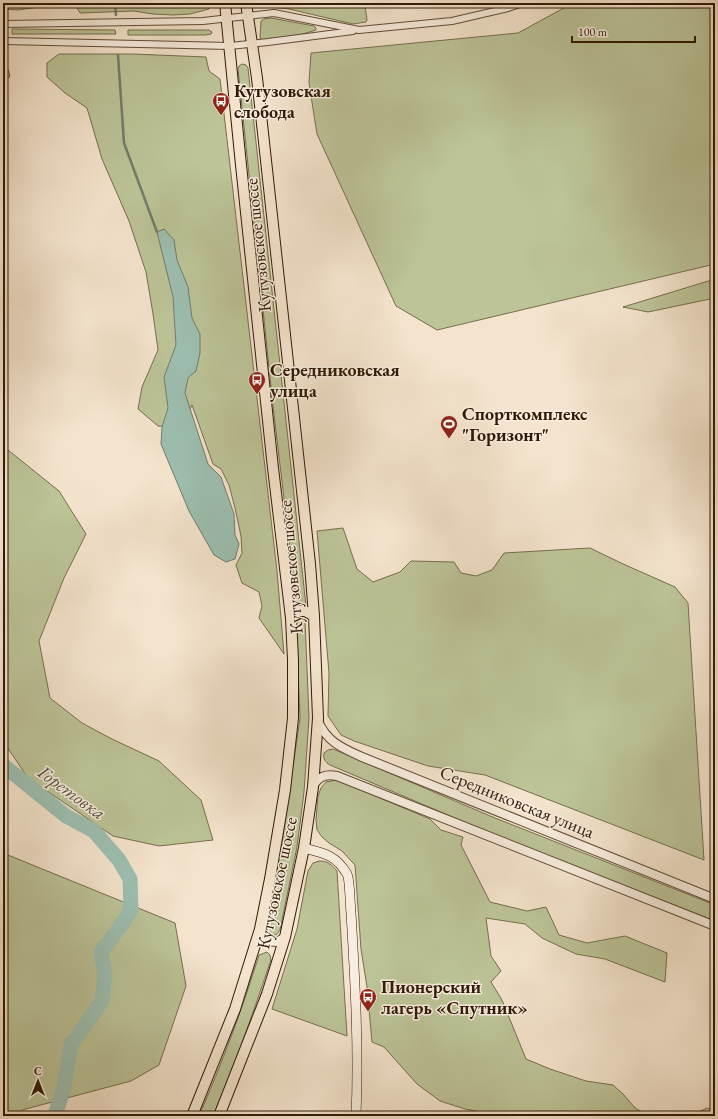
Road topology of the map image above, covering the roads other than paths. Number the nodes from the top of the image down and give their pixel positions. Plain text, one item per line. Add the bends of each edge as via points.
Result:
1 (225, 3) edge
2 (246, 3) edge
3 (523, 3) edge
4 (247, 16) junction
5 (227, 19) junction
6 (3, 24) edge
7 (359, 30) junction
8 (3, 41) edge
9 (252, 44) junction
10 (230, 46) junction
11 (3, 67) edge
12 (6, 75) dead end
13 (314, 616) junction
14 (291, 618) junction
15 (318, 721) junction
16 (313, 787) junction
17 (304, 848) junction
18 (715, 899) edge
19 (715, 926) edge
20 (260, 929) junction
21 (285, 937) junction
22 (192, 1116) edge
23 (219, 1116) edge
24 (356, 1116) edge

1 - 5 main road, Кутузовское шоссе
2 - 4 main road, Кутузовское шоссе
3 - 7 street via 452,21
4 - 5 street
4 - 7 street via 274,13
4 - 9 main road, Кутузовское шоссе
5 - 6 street
5 - 10 main road, Кутузовское шоссе
7 - 9 street
8 - 10 street
9 - 10 street
9 - 13 main road, Кутузовское шоссе
10 - 14 main road, Кутузовское шоссе
11 - 12 street
13 - 14 main road via 301,611
13 - 15 main road, Кутузовское шоссе
14 - 20 main road, Кутузовское шоссе via 291,737 285,790
15 - 16 main road, Кутузовское шоссе
15 - 18 street, Середниковская улица via 330,740 349,751
16 - 17 main road, Кутузовское шоссе
16 - 19 street via 317,780 324,776 337,776
17 - 21 main road, Кутузовское шоссе
17 - 24 main road via 336,859 348,875 358,1081
20 - 21 street via 265,942 277,942
20 - 22 main road, Кутузовское шоссе via 235,1009
21 - 23 main road, Кутузовское шоссе via 267,994

